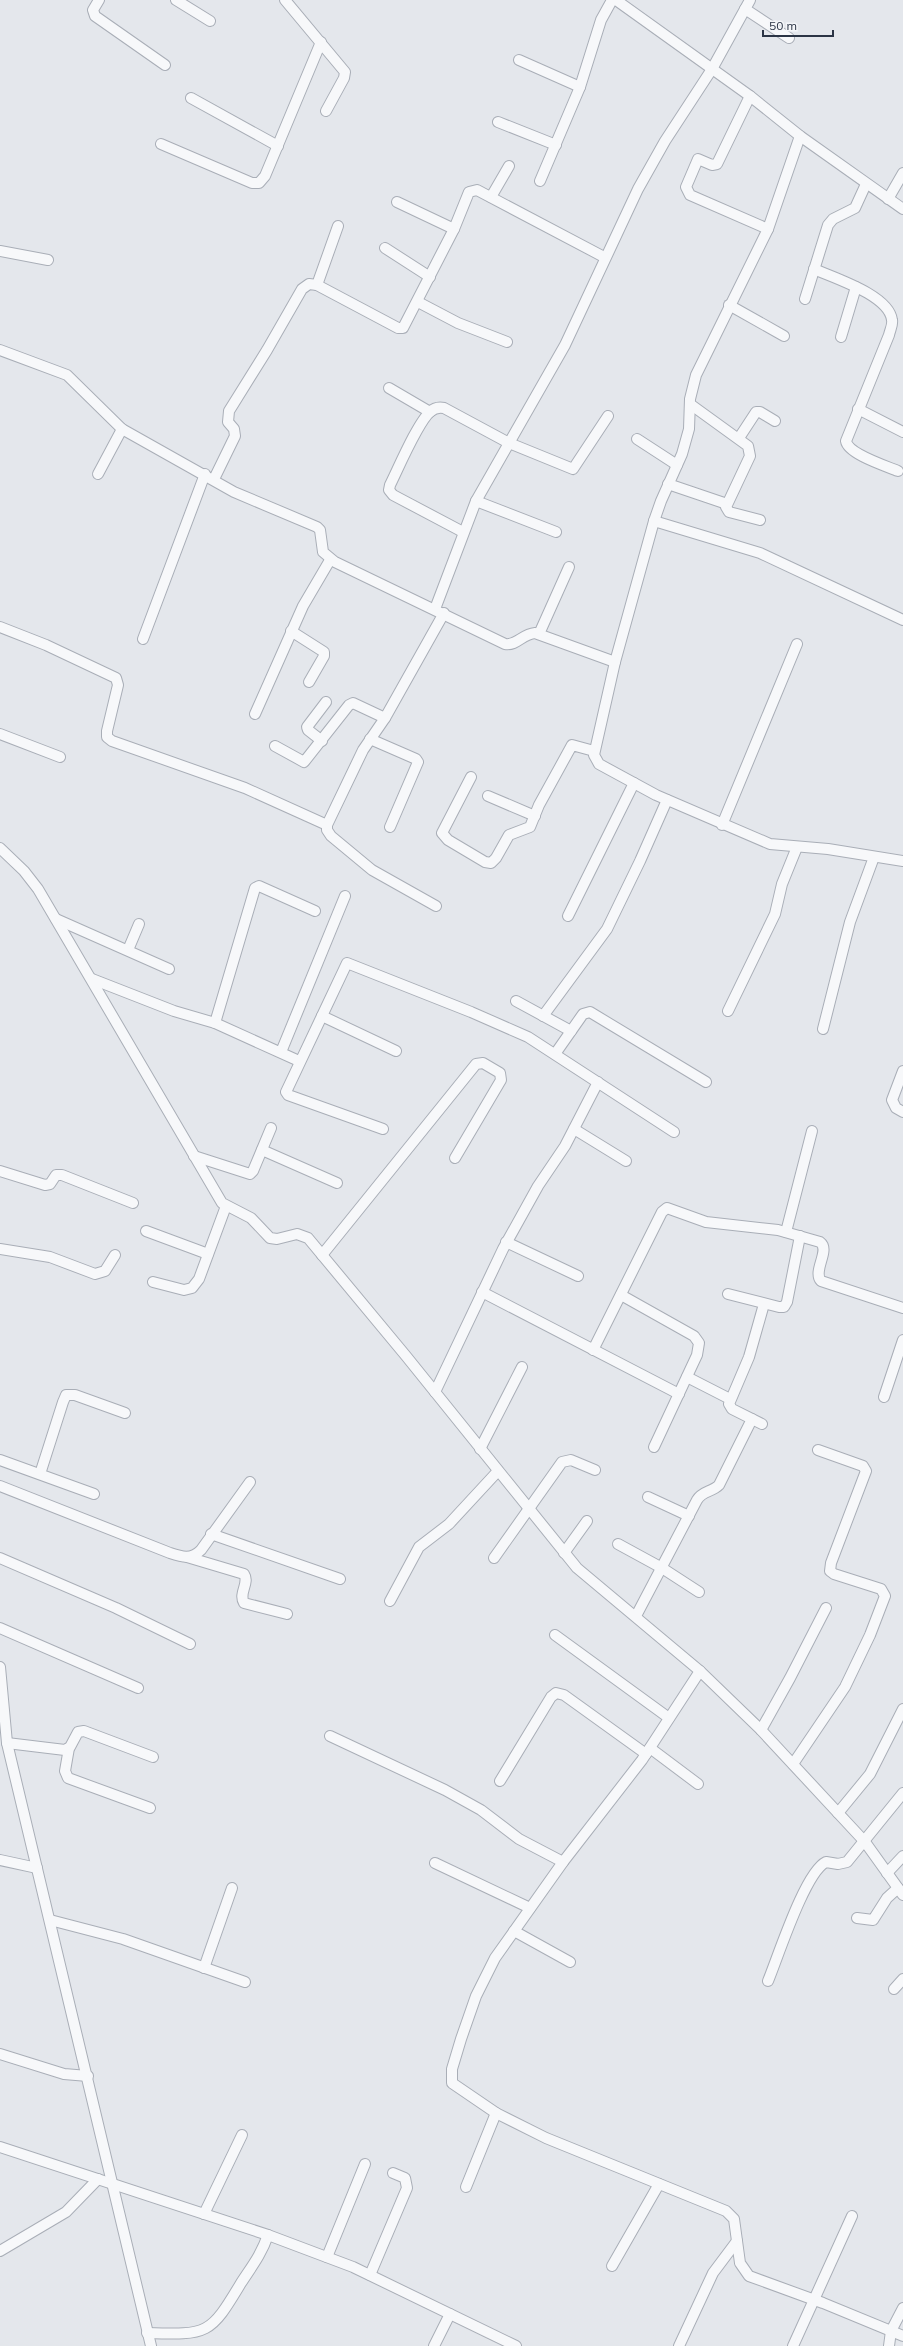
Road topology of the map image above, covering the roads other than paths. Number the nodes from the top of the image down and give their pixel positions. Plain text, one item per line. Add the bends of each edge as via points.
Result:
1 (99, 0) edge
2 (176, 0) edge
3 (285, 0) edge
4 (612, 0) edge
5 (616, 0) edge
6 (748, 4) edge
7 (210, 21) dead end
8 (789, 38) dead end
9 (321, 42) junction
10 (519, 60) dead end
11 (165, 65) dead end
12 (712, 69) junction
13 (580, 87) junction
14 (750, 96) junction
15 (192, 98) dead end
16 (326, 111) dead end
17 (498, 122) dead end
18 (800, 136) junction
19 (161, 144) dead end
20 (278, 146) junction
21 (556, 146) junction
22 (509, 166) dead end
23 (903, 173) edge
24 (540, 180) dead end
25 (866, 184) junction
26 (491, 197) junction
27 (888, 199) junction
28 (398, 202) dead end
29 (903, 209) edge
30 (338, 226) dead end
31 (454, 228) junction
32 (768, 229) junction
33 (385, 248) dead end
34 (0, 251) edge
35 (604, 257) junction
36 (48, 260) dead end
37 (814, 269) junction
38 (430, 278) junction
39 (317, 286) junction
40 (856, 287) junction
41 (805, 299) dead end
42 (418, 302) junction
43 (728, 305) junction
44 (784, 336) dead end
45 (841, 337) dead end
46 (507, 342) dead end
47 (0, 350) edge
48 (389, 388) dead end
49 (690, 404) junction
50 (858, 409) junction
51 (430, 412) junction
52 (608, 416) dead end
53 (775, 421) dead end
54 (122, 429) junction
55 (903, 432) edge
56 (739, 438) junction
57 (637, 439) dead end
58 (509, 443) junction
59 (677, 465) junction
60 (898, 471) dead end
61 (98, 474) dead end
62 (209, 477) junction
63 (668, 484) junction
64 (476, 501) junction
65 (727, 504) junction
66 (760, 520) dead end
67 (654, 521) junction
68 (463, 532) junction
69 (556, 532) dead end
70 (330, 560) junction
71 (569, 567) dead end
72 (439, 611) junction
73 (903, 620) edge
74 (0, 627) edge
75 (291, 631) junction
76 (539, 634) junction
77 (143, 639) dead end
78 (797, 644) dead end
79 (615, 662) junction
80 (309, 682) dead end
81 (326, 702) dead end
82 (255, 714) dead end
83 (384, 718) junction
84 (0, 734) edge
85 (370, 739) junction
86 (322, 741) junction
87 (275, 746) dead end
88 (594, 751) junction
89 (60, 757) dead end
90 (471, 777) dead end
91 (634, 783) junction
92 (488, 796) dead end
93 (667, 800) junction
94 (535, 816) junction
95 (722, 825) junction
96 (327, 826) junction
97 (390, 827) dead end
98 (798, 847) junction
99 (0, 848) edge
100 (874, 857) junction
101 (903, 861) edge
102 (345, 896) dead end
103 (436, 906) dead end
104 (315, 911) dead end
105 (568, 916) dead end
106 (56, 919) junction
107 (139, 924) dead end
108 (128, 950) junction
109 (169, 968) dead end
110 (92, 980) junction
111 (516, 1001) dead end
112 (728, 1011) dead end
113 (322, 1016) junction
114 (543, 1016) junction
115 (215, 1023) junction
116 (823, 1029) dead end
117 (571, 1031) junction
118 (396, 1051) dead end
119 (281, 1052) junction
120 (555, 1054) junction
121 (299, 1061) junction
122 (903, 1071) edge
123 (598, 1082) junction
124 (706, 1082) dead end
125 (903, 1112) edge
126 (271, 1128) dead end
127 (383, 1128) dead end
128 (574, 1130) junction
129 (812, 1131) dead end
130 (674, 1132) dead end
131 (262, 1150) junction
132 (194, 1156) junction
133 (455, 1158) dead end
134 (626, 1161) dead end
135 (0, 1171) edge
136 (336, 1183) dead end
137 (133, 1203) dead end
138 (226, 1206) junction
139 (146, 1230) dead end
140 (786, 1232) junction
141 (800, 1236) junction
142 (506, 1242) junction
143 (0, 1249) edge
144 (208, 1254) junction
145 (115, 1255) dead end
146 (322, 1255) junction
147 (578, 1276) dead end
148 (153, 1282) dead end
149 (482, 1292) junction
150 (728, 1294) dead end
151 (622, 1295) junction
152 (764, 1304) junction
153 (903, 1308) edge
154 (903, 1340) edge
155 (593, 1350) junction
156 (522, 1366) dead end
157 (687, 1377) junction
158 (435, 1392) junction
159 (679, 1394) junction
160 (884, 1397) dead end
161 (730, 1399) junction
162 (125, 1413) dead end
163 (752, 1419) junction
164 (762, 1424) dead end
165 (654, 1447) dead end
166 (480, 1449) junction
167 (818, 1450) dead end
168 (0, 1460) edge
169 (596, 1470) dead end
170 (498, 1471) junction
171 (40, 1474) junction
172 (250, 1482) dead end
173 (0, 1486) edge
174 (94, 1494) dead end
175 (648, 1497) dead end
176 (529, 1509) junction
177 (688, 1516) junction
178 (587, 1521) dead end
179 (211, 1534) junction
180 (618, 1544) dead end
181 (564, 1553) junction
182 (0, 1558) edge
183 (187, 1558) junction
184 (494, 1558) dead end
185 (662, 1568) junction
186 (340, 1579) dead end
187 (699, 1592) dead end
188 (390, 1602) dead end
189 (826, 1608) dead end
190 (287, 1614) dead end
191 (636, 1616) junction
192 (0, 1628) edge
193 (555, 1636) dead end
194 (190, 1644) dead end
195 (0, 1667) edge
196 (700, 1671) junction
197 (138, 1688) dead end
198 (903, 1709) edge
199 (669, 1718) junction
200 (760, 1730) junction
201 (330, 1736) dead end
202 (7, 1743) junction
203 (69, 1748) junction
204 (648, 1751) junction
205 (153, 1757) dead end
206 (793, 1764) junction
207 (500, 1782) dead end
208 (698, 1784) dead end
209 (903, 1793) edge
210 (150, 1808) dead end
211 (838, 1813) junction
212 (865, 1842) junction
213 (903, 1856) edge
214 (0, 1860) edge
215 (563, 1862) junction
216 (435, 1863) dead end
217 (37, 1868) junction
218 (887, 1872) junction
219 (232, 1888) dead end
220 (900, 1892) edge
221 (530, 1908) junction
222 (857, 1918) dead end
223 (50, 1920) junction
224 (514, 1931) junction
225 (570, 1962) dead end
226 (204, 1968) junction
227 (903, 1979) edge
228 (768, 1981) dead end
229 (245, 1982) dead end
230 (894, 1989) dead end
231 (0, 2054) edge
232 (88, 2076) junction
233 (496, 2113) junction
234 (242, 2135) dead end
235 (0, 2147) edge
236 (365, 2164) dead end
237 (393, 2173) dead end
238 (98, 2179) junction
239 (113, 2184) junction
240 (660, 2184) junction
241 (466, 2187) dead end
242 (204, 2214) junction
243 (852, 2216) dead end
244 (268, 2235) junction
245 (737, 2241) junction
246 (0, 2251) edge
247 (327, 2257) junction
248 (612, 2266) dead end
249 (370, 2275) junction
250 (813, 2299) junction
251 (903, 2308) edge
252 (450, 2314) junction
253 (891, 2331) junction
254 (148, 2333) junction
255 (903, 2336) edge
256 (151, 2346) edge
257 (434, 2346) edge
258 (516, 2346) edge
259 (679, 2346) edge
260 (793, 2346) edge
261 (889, 2346) edge

1 - 11 street via 93,10 95,16
2 - 7 street
3 - 9 street
4 - 13 street via 596,30
5 - 12 street
6 - 8 street
6 - 12 street
9 - 16 street via 345,74
9 - 20 street
10 - 13 street
12 - 14 street
12 - 35 street via 647,172
13 - 21 street
14 - 18 street
14 - 32 street via 717,164 712,165 698,159 686,187 690,195
15 - 20 street
17 - 21 street
18 - 25 street
18 - 32 street
19 - 20 street via 256,184 262,181
21 - 24 street
22 - 26 street
23 - 27 street
25 - 27 street
25 - 37 street via 855,208 830,223
26 - 31 street via 478,190 469,192
26 - 35 street
27 - 29 street
28 - 31 street
30 - 39 street
31 - 38 street
32 - 43 street
33 - 38 street
34 - 36 street
35 - 58 street via 565,345
37 - 40 street
37 - 41 street
38 - 42 street
39 - 42 street via 398,328 403,328 407,324
39 - 62 street via 309,284 302,289 233,403 227,419 234,429 234,436
40 - 45 street
40 - 50 street via 872,295 889,313 892,320
42 - 46 street via 473,330
43 - 44 street
43 - 49 street via 696,375
47 - 54 street via 67,375
48 - 51 street
49 - 56 street
49 - 59 street via 689,429
50 - 55 street
50 - 60 street via 846,439 847,446
51 - 58 street via 437,407 444,408
51 - 68 street via 389,490 393,495
52 - 58 street via 573,469
53 - 56 street via 756,412
54 - 61 street
54 - 62 street
56 - 65 street via 748,446 750,456
57 - 59 street
58 - 64 street
59 - 63 street
62 - 70 street via 247,498 317,527 320,530 323,552
62 - 77 street
63 - 65 street
63 - 67 street
64 - 68 street
64 - 69 street
65 - 66 street via 726,510 729,512
67 - 73 street via 760,553
67 - 79 street
68 - 72 street
70 - 72 street
70 - 75 street
71 - 76 street
72 - 76 street via 505,644 515,644 530,633
72 - 83 street
74 - 96 street via 46,645 116,678 118,685 107,731 107,737 112,741 245,788
75 - 80 street via 324,652
75 - 82 street
76 - 79 street
78 - 95 street
79 - 88 street
81 - 86 street via 307,727
83 - 85 street
83 - 86 street via 355,703 350,704
84 - 89 street
85 - 96 street
85 - 97 street via 418,762
86 - 87 street via 304,762
88 - 91 street via 600,764
88 - 94 street via 572,745
90 - 94 street via 443,830 443,835 448,840 491,863 507,837 527,830
91 - 93 street
91 - 105 street
92 - 94 street
93 - 95 street
93 - 114 street via 607,929
95 - 98 street via 770,844
96 - 103 street via 330,836 372,870
98 - 100 street
98 - 112 street via 782,884 775,914
99 - 106 street via 24,871
100 - 101 street
100 - 116 street via 850,922
102 - 119 street
104 - 115 street via 259,886 255,888
106 - 108 street
106 - 110 street
107 - 108 street
108 - 109 street
110 - 115 street via 174,1011
110 - 132 street
111 - 114 street
113 - 118 street
113 - 120 street via 345,965 351,963 500,1024
113 - 121 street
114 - 117 street
115 - 119 street
117 - 120 street
117 - 124 street via 583,1014 593,1013
119 - 121 street
120 - 123 street
121 - 127 street via 286,1090 288,1095
122 - 125 street via 892,1100 896,1108
123 - 128 street
123 - 130 street
126 - 131 street
128 - 134 street
128 - 142 street
129 - 140 street
131 - 132 street via 253,1172 248,1174
131 - 136 street
132 - 138 street via 217,1197
133 - 146 street via 501,1080 500,1073 483,1063 476,1064
135 - 137 street via 44,1185 50,1184 56,1175 62,1175
138 - 144 street
138 - 146 street via 251,1218 273,1239 297,1234 304,1236
139 - 144 street
140 - 141 street
140 - 151 street via 712,1223 664,1209
141 - 152 street via 785,1305 778,1307
141 - 153 street via 823,1245 818,1275 821,1281
142 - 147 street
142 - 149 street
143 - 145 street via 50,1258 95,1274 105,1271
144 - 148 street via 199,1279 192,1288 184,1290
146 - 158 street
149 - 155 street
149 - 158 street
150 - 152 street
151 - 155 street
151 - 157 street via 697,1338 698,1354
152 - 161 street via 748,1358
154 - 160 street
155 - 159 street
156 - 166 street
157 - 159 street
157 - 161 street
158 - 166 street
159 - 165 street
161 - 163 street via 730,1407
162 - 171 street via 75,1395 66,1396
163 - 164 street
163 - 177 street via 719,1485 700,1496
166 - 170 street
167 - 206 street via 863,1466 866,1471 830,1571 881,1589 885,1596 845,1687
168 - 171 street
169 - 176 street via 571,1460 564,1460
170 - 176 street
170 - 188 street via 449,1524 419,1547
171 - 174 street
172 - 179 street
173 - 183 street
175 - 177 street
176 - 181 street
176 - 184 street
177 - 185 street
178 - 181 street
179 - 183 street via 198,1554
179 - 186 street
180 - 185 street
181 - 191 street via 585,1576
182 - 194 street via 116,1608
183 - 190 street via 244,1574 246,1581 241,1596 244,1603
185 - 187 street
185 - 191 street
189 - 200 street
191 - 196 street
192 - 197 street
193 - 199 street
195 - 202 street
196 - 199 street
196 - 200 street
198 - 211 street via 870,1774
199 - 204 street
200 - 206 street
201 - 215 street via 451,1793 481,1810 519,1839
202 - 203 street via 60,1750
202 - 217 street
203 - 205 street via 78,1732 84,1731
203 - 210 street via 65,1771 68,1778
204 - 207 street via 564,1695 556,1693 550,1697
204 - 208 street
204 - 215 street via 603,1814
206 - 211 street
209 - 212 street
211 - 212 street
212 - 218 street
212 - 228 street via 844,1864 826,1862 816,1871 796,1909
213 - 218 street
214 - 217 street
215 - 221 street
216 - 221 street
217 - 223 street
218 - 220 street
219 - 226 street
220 - 222 street via 887,1898 873,1920
221 - 224 street
223 - 226 street via 123,1939
223 - 232 street
224 - 225 street
224 - 233 street via 495,1958 476,1996 451,2074 455,2086
226 - 229 street
227 - 230 street
231 - 232 street via 64,2074
232 - 239 street
233 - 240 street via 577,2152
233 - 241 street
234 - 242 street
235 - 238 street
236 - 247 street
237 - 249 street via 406,2178 407,2188
238 - 239 street
238 - 246 street via 66,2212
239 - 242 street
239 - 254 street
240 - 245 street via 732,2216
240 - 248 street
242 - 244 street
243 - 250 street
244 - 247 street
244 - 254 street via 260,2257 216,2323 205,2330 187,2333
245 - 250 street via 740,2263 749,2276
245 - 259 street via 713,2273
247 - 249 street
249 - 252 street
250 - 253 street
250 - 260 street
251 - 253 street
252 - 257 street
252 - 258 street
253 - 255 street
253 - 261 street
254 - 256 street

